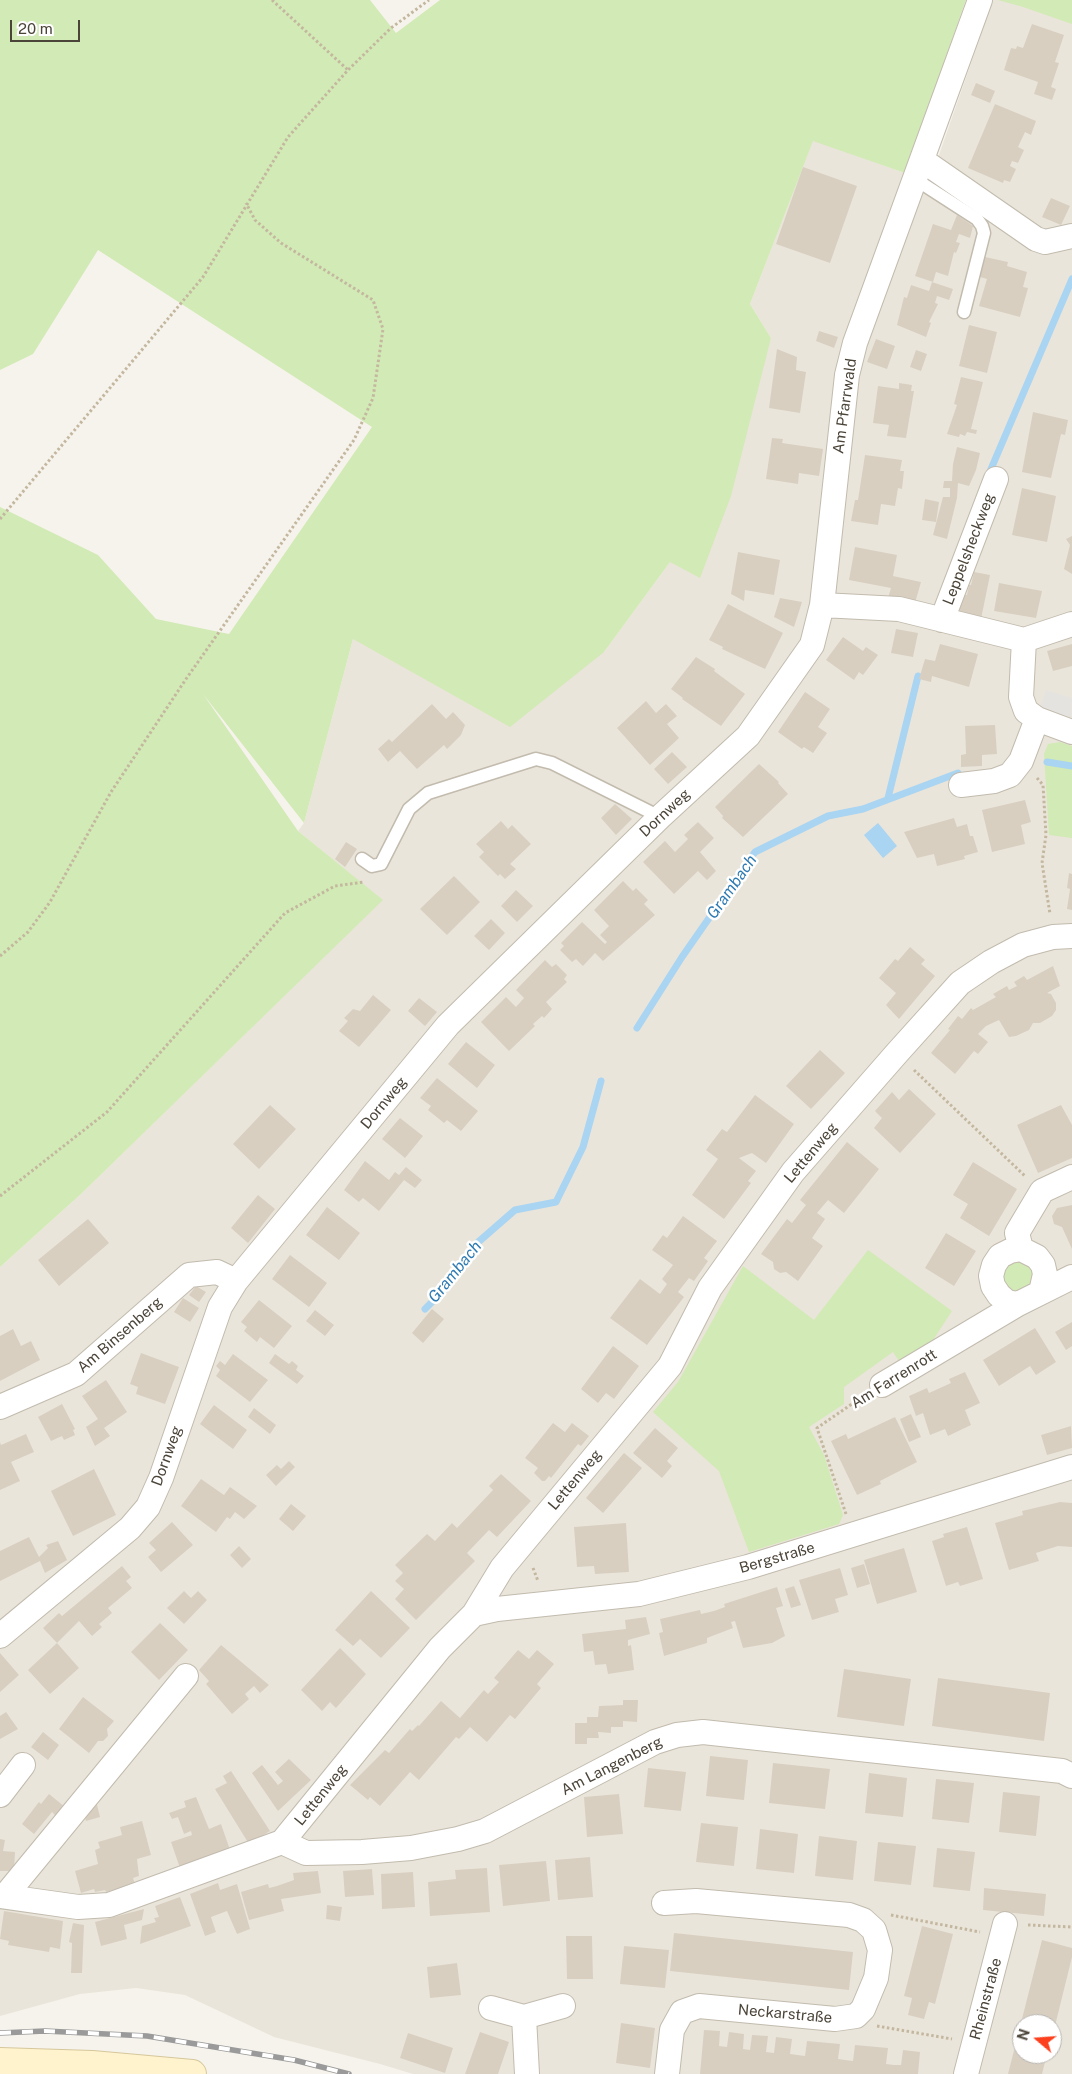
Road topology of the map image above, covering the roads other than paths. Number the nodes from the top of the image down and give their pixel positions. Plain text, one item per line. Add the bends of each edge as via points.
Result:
1 (980, 0) edge
2 (919, 169) junction
3 (1072, 236) edge
4 (964, 312) dead end
5 (996, 479) dead end
6 (822, 605) junction
7 (942, 620) junction
8 (1072, 624) edge
9 (1024, 640) junction
10 (1037, 719) junction
11 (1072, 732) edge
12 (961, 785) dead end
13 (660, 817) junction
14 (362, 858) dead end
15 (1062, 937) edge
16 (1072, 1177) edge
17 (1021, 1249) junction
18 (1072, 1277) edge
19 (236, 1281) junction
20 (1041, 1292) junction
21 (1018, 1304) junction
22 (882, 1385) road end
23 (0, 1407) edge
24 (1072, 1467) edge
25 (474, 1614) junction
26 (0, 1636) edge
27 (186, 1676) dead end
28 (23, 1765) dead end
29 (1072, 1776) edge
30 (0, 1796) edge
31 (282, 1842) junction
32 (3, 1896) edge
33 (664, 1904) dead end
34 (1003, 1930) road end
35 (563, 2006) dead end
36 (491, 2008) dead end
37 (524, 2017) junction
38 (0, 2062) edge
39 (191, 2074) edge
40 (527, 2074) edge
41 (667, 2074) edge
42 (966, 2074) edge

1 - 2 street, Am Pfarrwald
2 - 3 street via 1036,239 1045,242
2 - 4 lane via 977,219 983,229
2 - 6 street, Am Pfarrwald via 855,343 847,376
5 - 7 street, Leppelsheckweg
6 - 7 street, Leppelsheckweg via 899,609
6 - 13 street, Dornweg via 812,645 748,736
7 - 9 street, Leppelsheckweg
8 - 9 street
9 - 10 street via 1021,697 1026,711
10 - 11 street
10 - 12 street via 1021,762 1010,775 994,781
13 - 14 lane via 552,763 536,759 428,793 409,809 381,864 372,866
13 - 19 street, Dornweg via 448,1025
15 - 25 street, Lettenweg via 1010,951 960,983 793,1172 710,1288 670,1366 502,1568
16 - 17 street via 1037,1187 1017,1233
17 - 20 street via 1037,1257 1043,1265 1045,1283
17 - 21 street via 1000,1256 991,1276 999,1295 1007,1302
18 - 20 street, Am Farrenrott
19 - 23 street, Am Binsenberg via 217,1272 189,1275 76,1374
19 - 26 street, Dornweg via 220,1307 148,1507 130,1528
20 - 21 street, Am Farrenrott
21 - 22 street, Am Farrenrott
24 - 25 street, Bergstraße via 748,1567 639,1594 497,1608
25 - 31 street, Lettenweg via 440,1648
27 - 32 street
28 - 30 street
29 - 31 street, Am Langenberg via 1062,1772 703,1732 655,1742 485,1831 458,1839 411,1848 306,1853
31 - 32 street via 109,1905 78,1907
33 - 41 street, Neckarstraße via 696,1901 849,1915 863,1920 874,1930 879,1942 879,1968 868,2000 856,2016 835,2020 699,2006 682,2012 672,2030
34 - 42 street, Rheinstraße
35 - 37 street
36 - 37 street
37 - 40 street
38 - 39 main road via 92,2065

